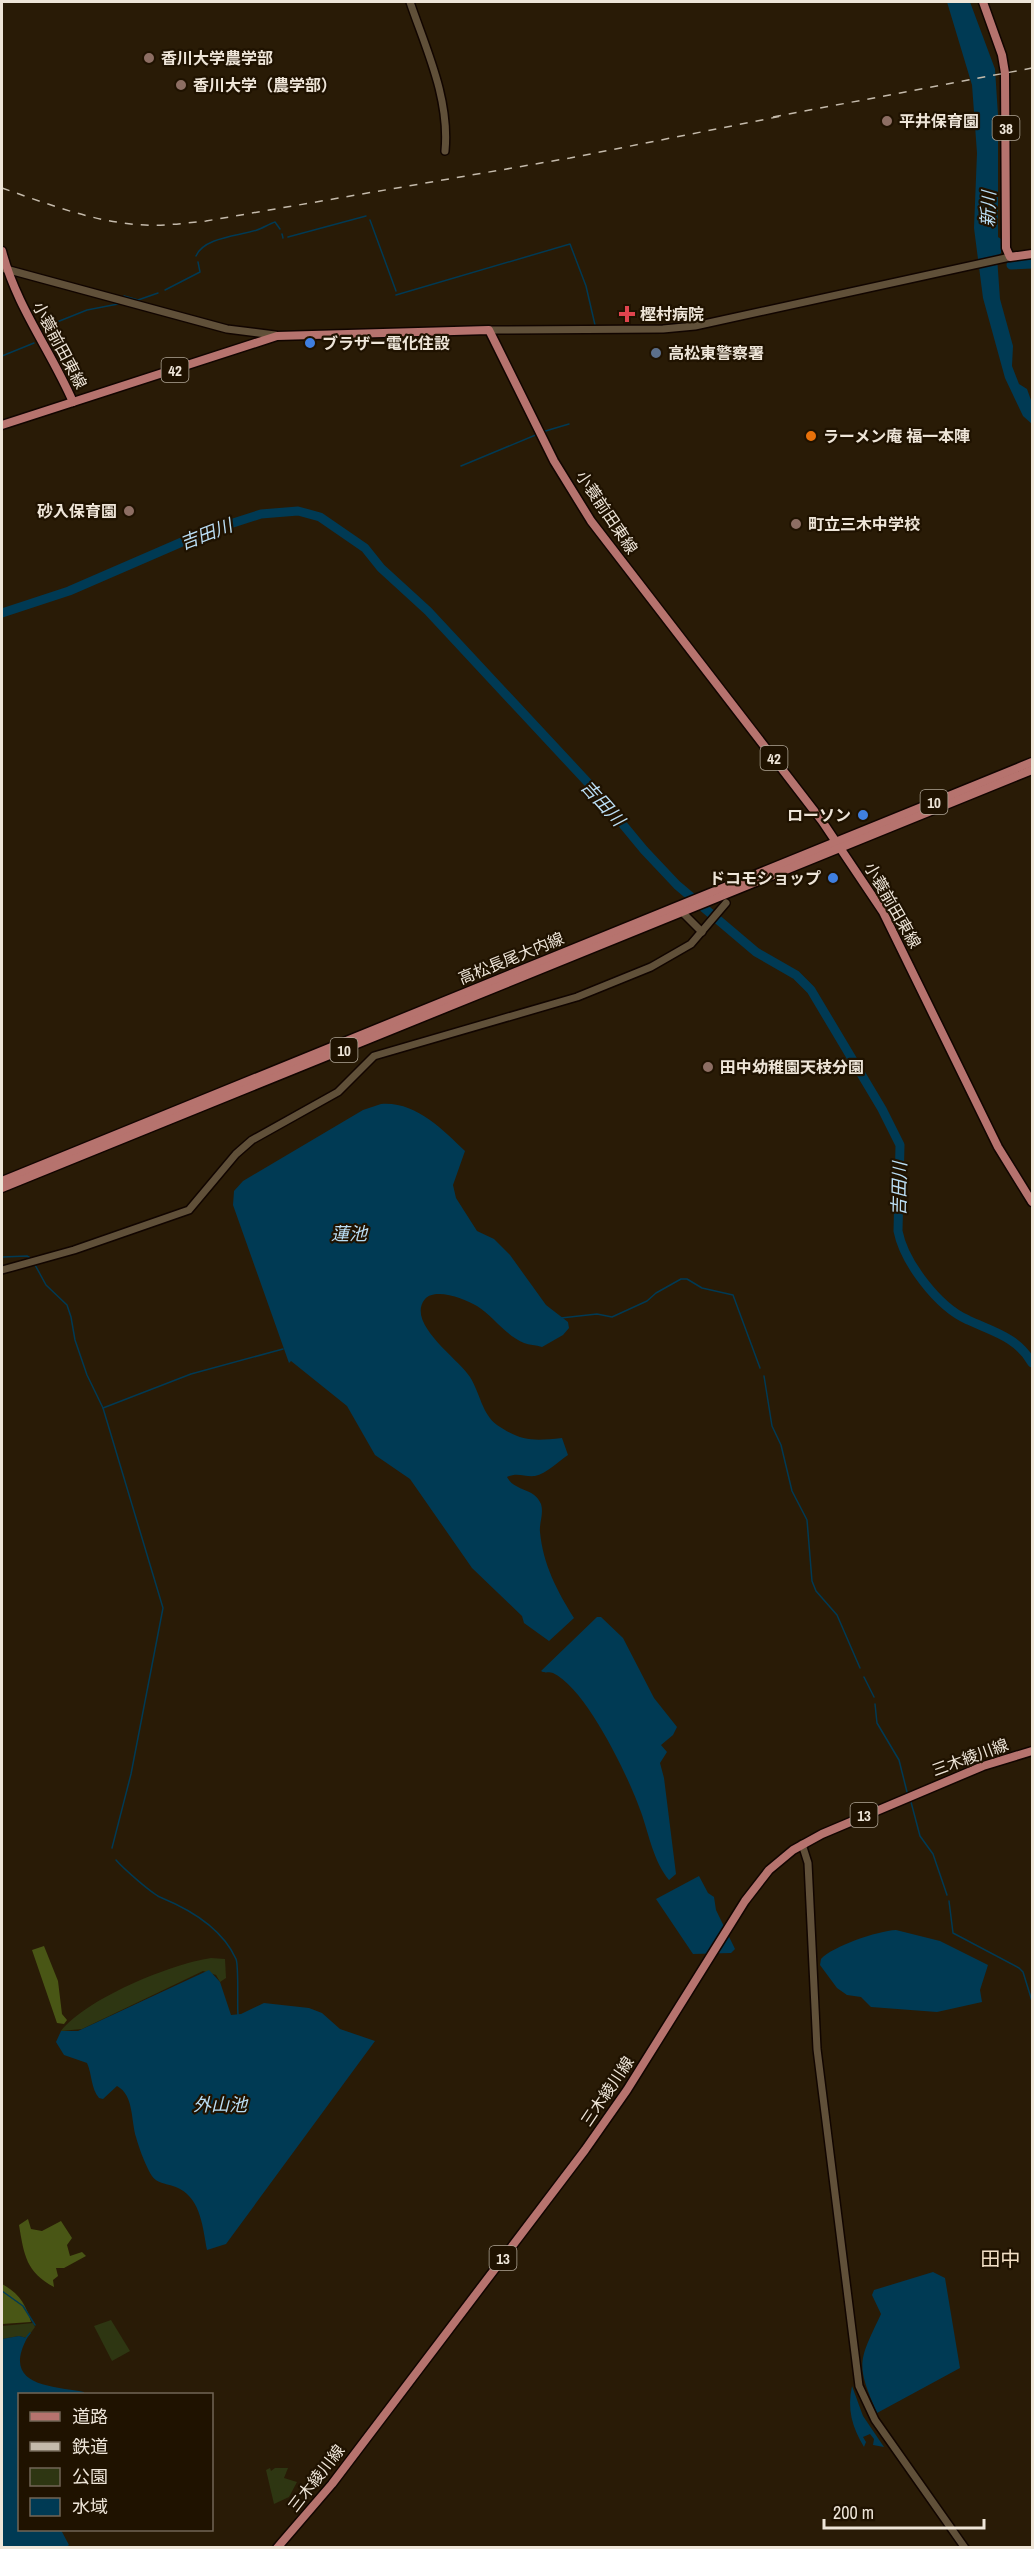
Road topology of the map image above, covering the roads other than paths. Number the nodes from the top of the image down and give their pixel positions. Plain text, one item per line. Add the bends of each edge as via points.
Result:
1 (410, 2) edge
2 (983, 2) edge
3 (445, 151) dead end
4 (2, 251) edge
5 (1032, 254) edge
6 (1004, 259) junction
7 (4, 268) edge
8 (489, 330) junction
9 (277, 336) junction
10 (73, 402) junction
11 (2, 425) edge
12 (1032, 762) edge
13 (1032, 770) edge
14 (835, 841) junction
15 (841, 849) junction
16 (712, 895) junction
17 (724, 905) dead end
18 (683, 909) junction
19 (704, 929) junction
20 (2, 1180) edge
21 (2, 1188) edge
22 (1032, 1202) edge
23 (2, 1270) edge
24 (1032, 1751) edge
25 (802, 1844) junction
26 (277, 2547) edge
27 (965, 2547) edge

1 - 3 street via 443,105
2 - 6 main road, 38 via 1005,73
4 - 7 main road, 小蓑前田東線
5 - 6 main road
6 - 8 street via 695,326
7 - 9 street via 227,329
7 - 10 main road, 小蓑前田東線
8 - 9 main road, 小蓑前田東線 / 42
8 - 14 main road, 小蓑前田東線 / 42 via 550,452 591,521
9 - 10 main road, 小蓑前田東線 / 42
10 - 11 main road
12 - 14 main road, 高松長尾大内線 / 10
13 - 15 main road, 高松長尾大内線 / 10
14 - 15 main road, 小蓑前田東線 / 42
14 - 16 main road, 高松長尾大内線 / 10
15 - 16 main road, 高松長尾大内線 / 10
15 - 22 main road, 小蓑前田東線 / 42 via 892,929 998,1147
16 - 18 main road, 高松長尾大内線 / 10
17 - 19 street
18 - 19 street
18 - 20 main road, 高松長尾大内線 / 10
18 - 21 main road, 高松長尾大内線 / 10
19 - 23 street via 675,955 598,990 374,1056 338,1092 252,1140 189,1210 85,1247
24 - 25 main road, 三木綾川線 / 13 via 983,1766
25 - 26 main road, 三木綾川線 / 13 via 770,1870 585,2150 332,2484
25 - 27 street via 808,1863 817,2049 859,2386 875,2420

